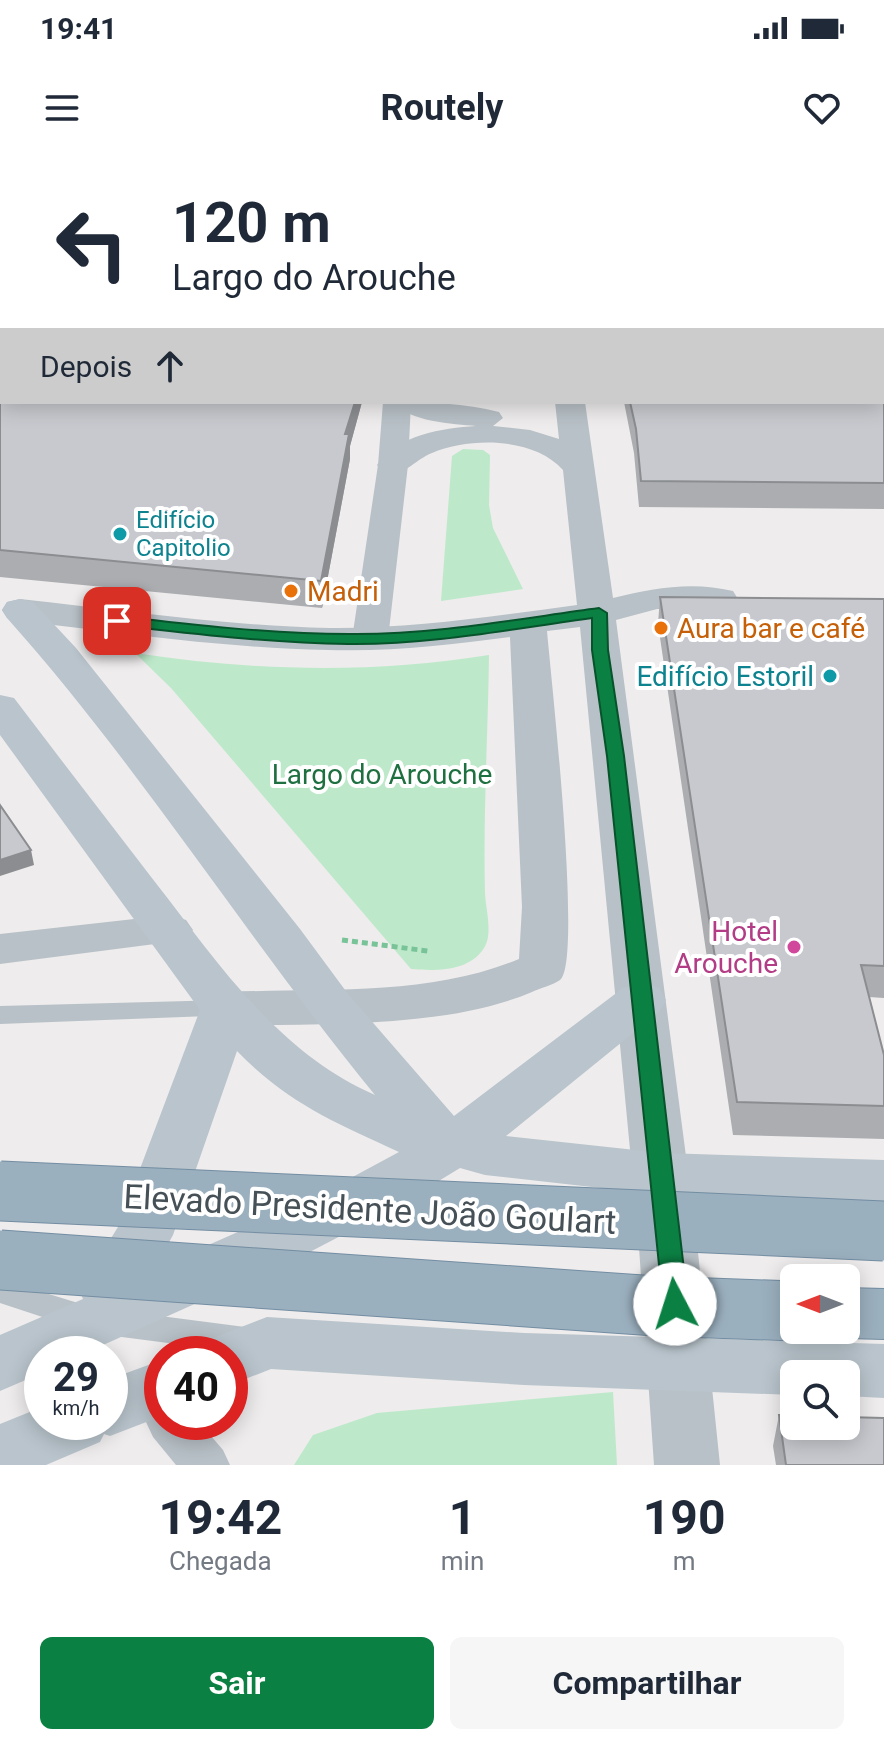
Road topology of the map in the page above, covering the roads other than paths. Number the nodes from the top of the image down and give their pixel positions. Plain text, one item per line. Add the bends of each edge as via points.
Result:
1 (397, 404) edge
2 (414, 404) edge
3 (555, 404) edge
4 (570, 404) edge
5 (393, 465) junction
6 (580, 470) junction
7 (747, 599) edge
8 (7, 613) edge
9 (599, 613) junction
10 (528, 622) junction
11 (370, 639) junction
12 (0, 707) edge
13 (170, 930) junction
14 (0, 949) edge
15 (641, 1000) junction
16 (330, 1006) junction
17 (226, 1009) junction
18 (0, 1015) edge
19 (448, 1147) junction
20 (663, 1174) junction
21 (884, 1182) edge
22 (0, 1191) edge
23 (884, 1231) edge
24 (0, 1260) edge
25 (0, 1291) edge
26 (780, 1310) edge
27 (860, 1313) edge
28 (884, 1314) edge
29 (91, 1320) junction
30 (249, 1351) edge
31 (0, 1364) edge
32 (680, 1364) junction
33 (884, 1371) edge
34 (34, 1440) edge
35 (183, 1440) edge
36 (0, 1454) edge
37 (206, 1465) edge
38 (687, 1465) edge

1 - 5 street
2 - 3 street via 441,414 478,418 529,414
4 - 6 street
5 - 6 street via 433,442 496,435 556,448
5 - 11 street
6 - 9 street
7 - 9 street via 656,598
8 - 11 street
8 - 16 main road via 62,656
9 - 10 street
9 - 15 street
10 - 11 street
10 - 16 street via 546,907 543,968 498,987 414,1002
12 - 13 main road
13 - 14 street
13 - 17 main road
15 - 19 main road via 514,1103
15 - 20 street
16 - 17 street
16 - 19 main road
17 - 18 lane
17 - 19 main road via 313,1087
17 - 29 main road via 144,1235
19 - 20 main road
19 - 29 main road via 324,1219
20 - 21 main road
20 - 32 street
22 - 23 highway, Elevado Presidente João Goulart, bridge
24 - 26 highway, bridge
25 - 29 lane
27 - 28 highway
29 - 30 lane
29 - 31 main road
30 - 32 main road
32 - 33 main road
32 - 38 street
34 - 36 main road
35 - 37 street

